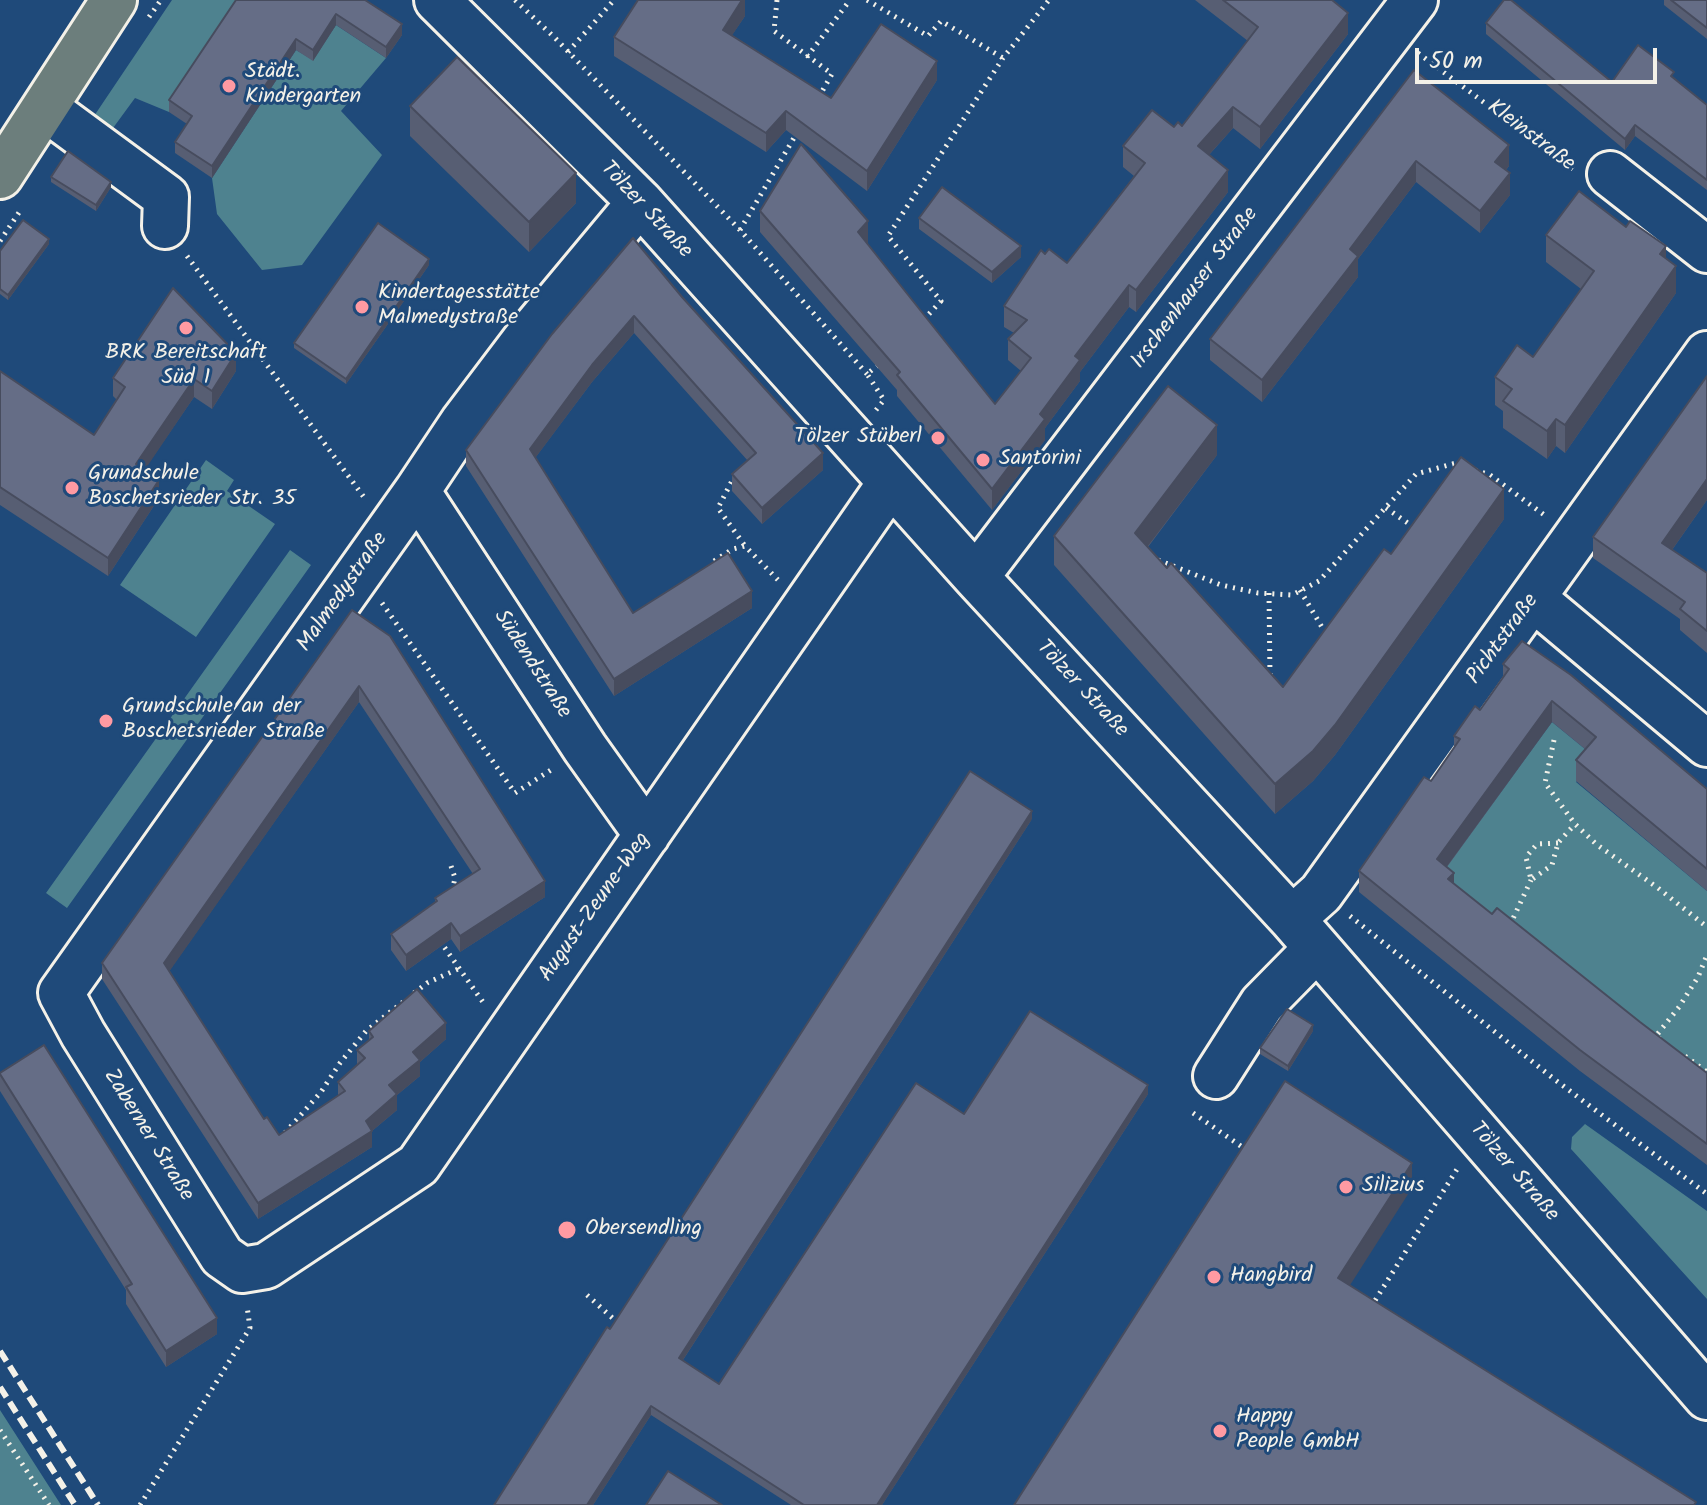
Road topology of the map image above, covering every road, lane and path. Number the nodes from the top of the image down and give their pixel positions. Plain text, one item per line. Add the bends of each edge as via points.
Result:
1 (114, 0) edge
2 (437, 0) edge
3 (515, 0) edge
4 (614, 0) edge
5 (777, 0) edge
6 (850, 0) edge
7 (867, 0) edge
8 (1049, 0) edge
9 (1398, 12) edge
10 (568, 52) junction
11 (807, 57) junction
12 (1003, 58) junction
13 (817, 100) edge
14 (45, 108) junction
15 (801, 126) edge
16 (1610, 174) joint
17 (0, 176) edge
18 (640, 202) junction
19 (165, 226) joint
20 (740, 230) junction
21 (1707, 250) edge
22 (929, 314) dead end
23 (1707, 354) edge
24 (867, 374) dead end
25 (735, 474) edge
26 (891, 482) junction
27 (417, 491) junction
28 (1386, 508) junction
29 (388, 529) junction
30 (1421, 533) edge
31 (1577, 539) junction
32 (745, 546) junction
33 (1154, 558) edge
34 (710, 564) edge
35 (359, 571) junction
36 (1187, 573) junction
37 (976, 577) junction
38 (1179, 580) edge
39 (1300, 590) junction
40 (1269, 593) junction
41 (1534, 599) junction
42 (805, 607) junction
43 (1331, 643) edge
44 (1270, 689) edge
45 (1554, 740) dead end
46 (1707, 744) edge
47 (585, 748) junction
48 (1575, 824) junction
49 (647, 835) junction
50 (1558, 843) junction
51 (451, 866) dead end
52 (1531, 880) junction
53 (451, 894) edge
54 (1310, 920) junction
55 (1707, 927) edge
56 (1519, 931) edge
57 (436, 935) edge
58 (1707, 955) edge
59 (458, 969) junction
60 (61, 993) joint
61 (514, 1025) junction
62 (1644, 1027) edge
63 (1656, 1036) junction
64 (1669, 1045) edge
65 (1681, 1054) edge
66 (1707, 1072) edge
67 (1216, 1076) dead end
68 (1193, 1113) dead end
69 (1479, 1134) junction
70 (281, 1137) edge
71 (1254, 1155) edge
72 (1707, 1194) edge
73 (242, 1270) junction
74 (587, 1295) dead end
75 (1363, 1320) edge
76 (626, 1328) edge
77 (1707, 1397) edge
78 (0, 1430) edge
79 (49, 1505) edge
80 (140, 1505) edge

1 - 14 main road
2 - 18 street, Tölzer Straße
3 - 10 path
4 - 10 path
5 - 11 path via 774,31
6 - 11 path
7 - 12 path via 928,36 941,21
8 - 12 path
9 - 16 path, Kleinstraße via 1594,185
9 - 37 street, Irschenhauser Straße
10 - 20 path
11 - 13 path via 832,74
12 - 22 path via 888,236 941,301
14 - 17 main road
14 - 19 street via 166,197
15 - 20 path
16 - 21 street
18 - 26 street, Tölzer Straße
18 - 27 street, Malmedystraße via 525,340
19 - 29 path
20 - 24 path
23 - 31 street, Pichtstraße
25 - 32 path via 718,508
26 - 37 street, Tölzer Straße
26 - 42 street, August-Zeune-Weg
27 - 29 street, Malmedystraße
27 - 47 street, Südendstraße
28 - 30 path
28 - 31 path via 1416,474 1456,463 1490,475
28 - 39 path via 1319,581
29 - 35 street, Malmedystraße
31 - 41 street, Pichtstraße
32 - 34 path
32 - 42 path
33 - 36 path
35 - 47 path via 515,793
35 - 60 street, Malmedystraße
36 - 38 path
36 - 40 path
37 - 54 street, Tölzer Straße
39 - 40 path via 1292,595
39 - 43 path
40 - 44 path
41 - 46 street
41 - 54 street, Pichtstraße
42 - 49 street, August-Zeune-Weg
45 - 48 path via 1545,783
47 - 49 street, Südendstraße
48 - 50 path
48 - 55 path
49 - 61 street, August-Zeune-Weg
50 - 52 path via 1552,865
50 - 52 path via 1537,844 1526,857
51 - 53 path
52 - 56 path via 1509,925
54 - 67 street, Pichtstraße
54 - 69 street, Tölzer Straße
54 - 72 path via 1554,1079
57 - 59 path
58 - 63 path via 1698,977
59 - 61 path via 482,1002
59 - 70 path via 427,983 366,1031
60 - 73 street, Zaberner Straße via 222,1256
61 - 73 street, August-Zeune-Weg via 418,1165 266,1266
62 - 63 path
63 - 64 path
65 - 66 path
68 - 71 path
69 - 75 path
69 - 77 street, Tölzer Straße
73 - 80 path via 250,1328
74 - 76 path
78 - 79 path

